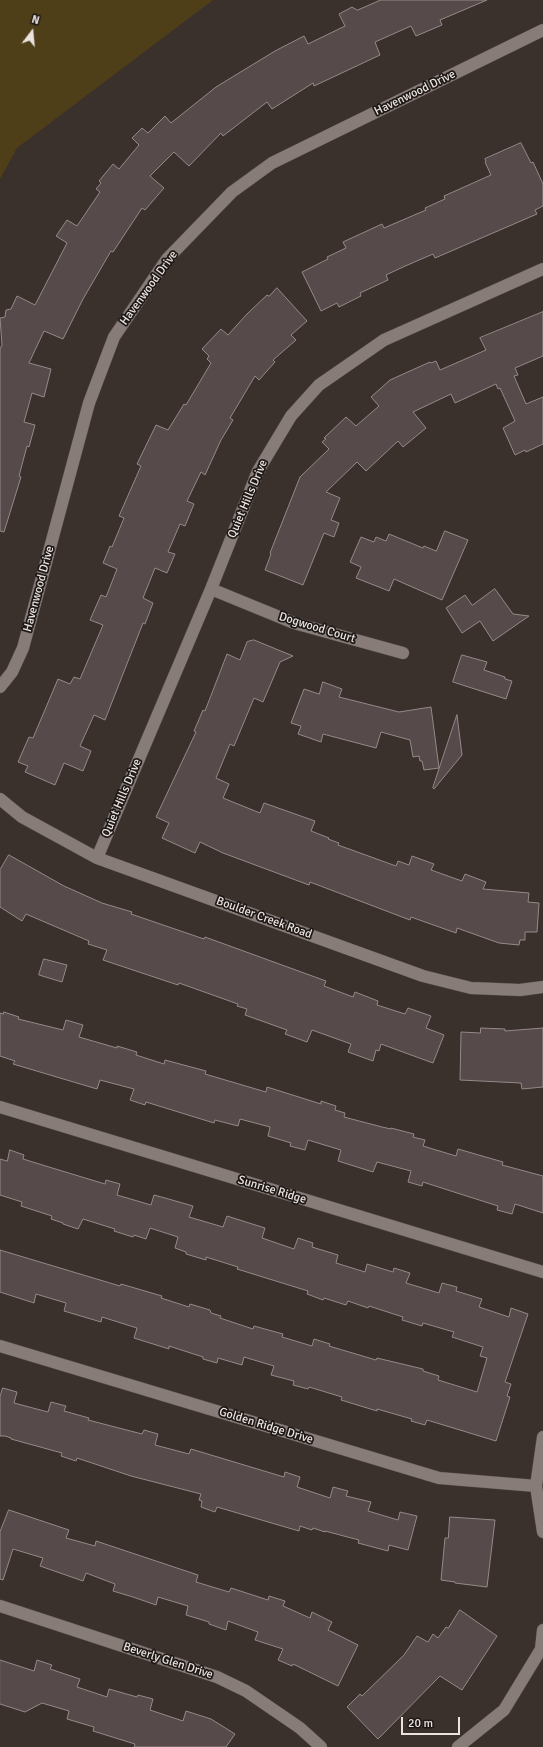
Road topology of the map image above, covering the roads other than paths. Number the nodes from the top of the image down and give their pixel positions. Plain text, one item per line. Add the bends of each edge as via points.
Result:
1 (543, 30) edge
2 (543, 269) edge
3 (211, 589) junction
4 (403, 653) dead end
5 (0, 686) edge
6 (0, 799) edge
7 (97, 858) junction
8 (543, 987) edge
9 (0, 1107) edge
10 (543, 1272) edge
11 (0, 1346) edge
12 (543, 1437) edge
13 (536, 1486) junction
14 (543, 1532) edge
15 (0, 1606) edge
16 (543, 1630) edge
17 (321, 1747) edge
18 (458, 1747) edge

1 - 5 street, Havenwood Drive via 272,164 232,192 167,259 114,337 89,403 23,648 12,672
2 - 3 street, Quiet Hills Drive via 384,340 319,386 291,416 258,471
3 - 4 street, Dogwood Court via 294,623
3 - 7 street, Quiet Hills Drive
6 - 7 street, Boulder Creek Road via 22,817
7 - 8 street, Boulder Creek Road via 423,976 471,988 520,990
9 - 10 street, Sunrise Ridge
11 - 13 street, Golden Ridge Drive via 439,1478
12 - 13 street
13 - 14 street
15 - 17 street, Beverly Glen Drive via 217,1678 246,1691 300,1728
16 - 18 street via 541,1649 504,1710

